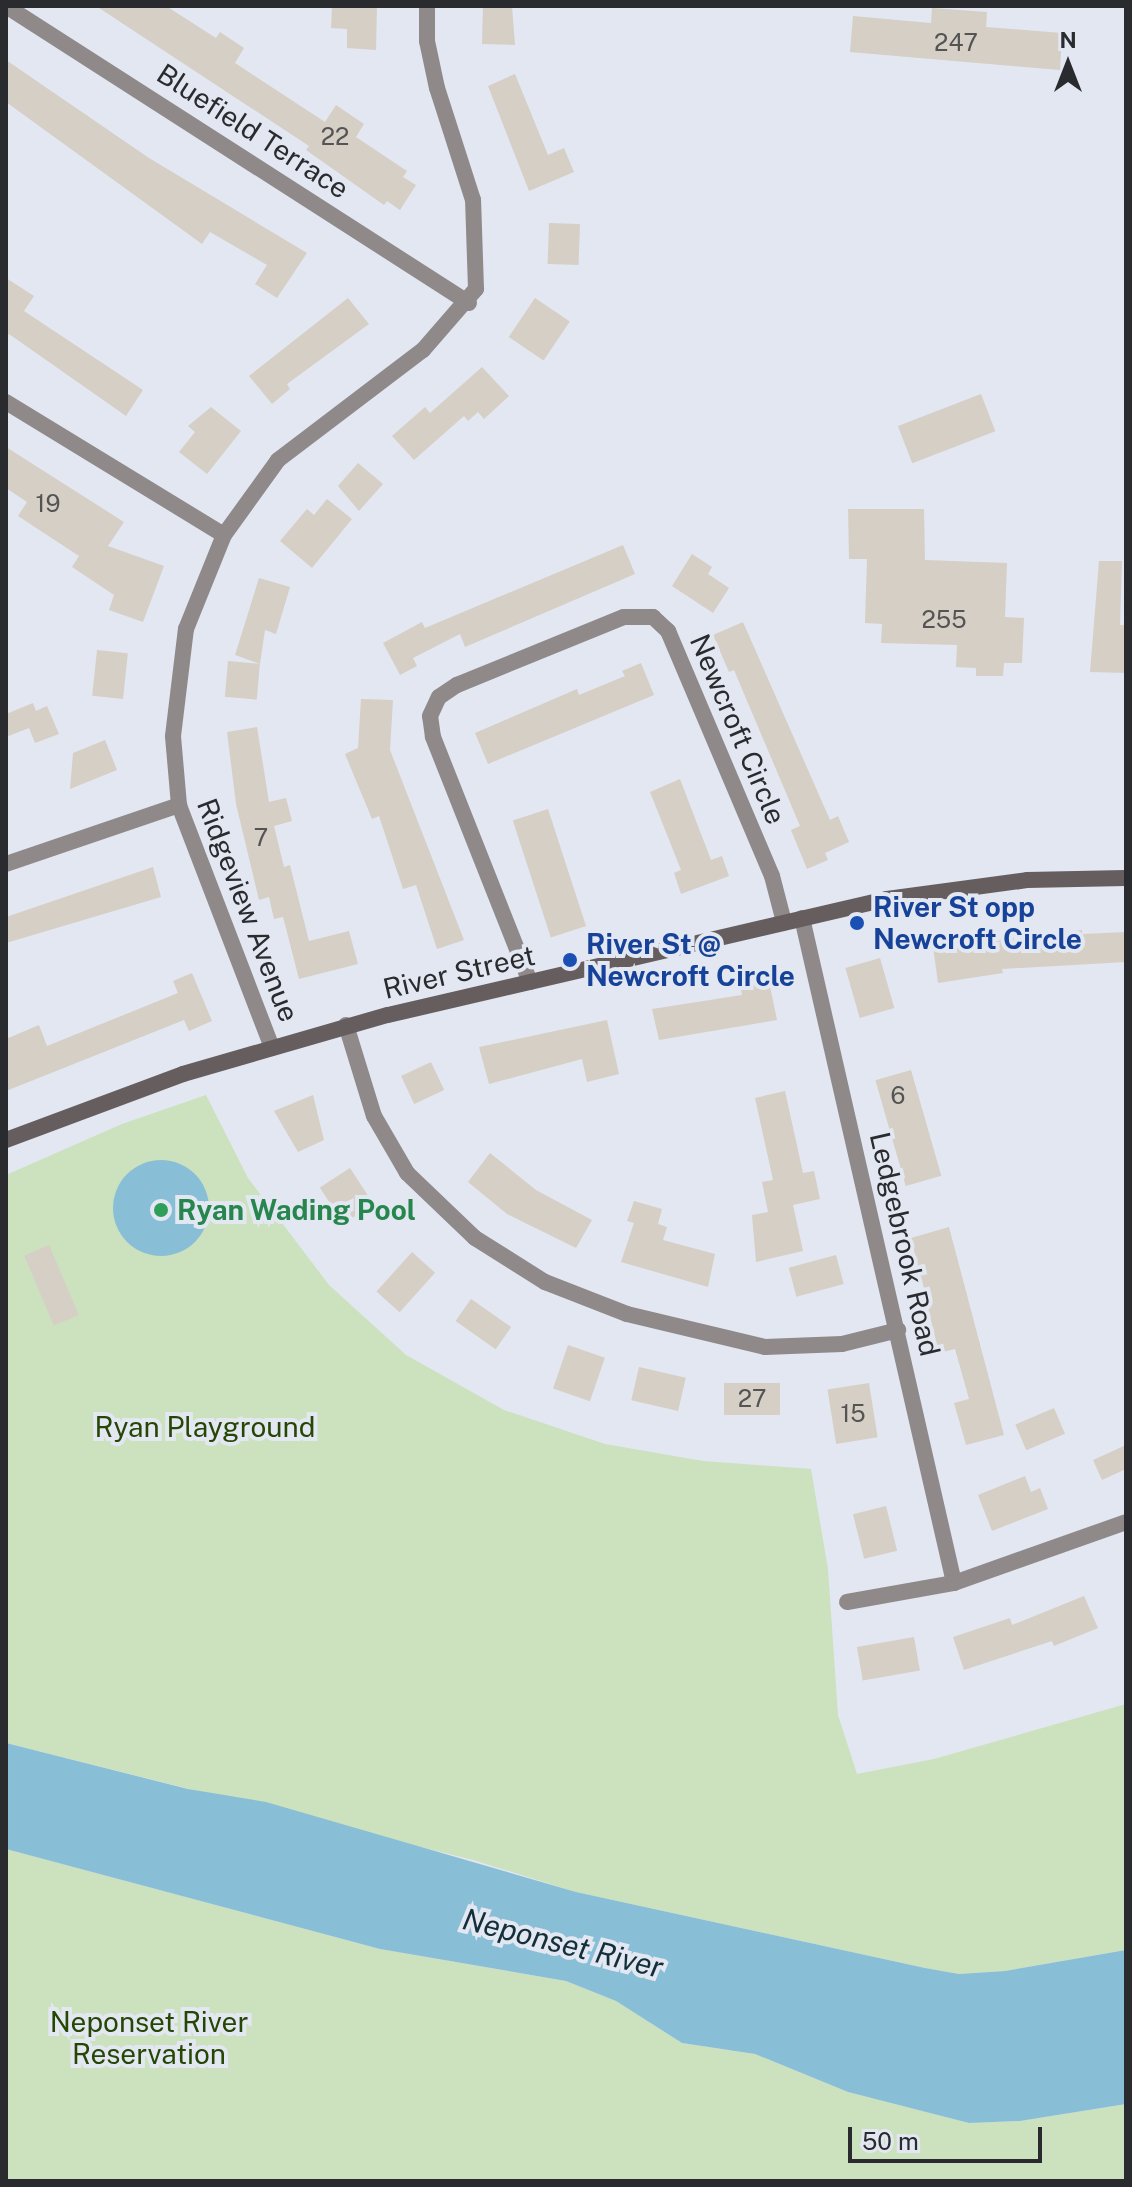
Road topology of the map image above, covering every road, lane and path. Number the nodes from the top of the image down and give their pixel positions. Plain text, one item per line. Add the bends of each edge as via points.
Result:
1 (6, 6) edge
2 (427, 6) edge
3 (469, 303) junction
4 (6, 402) edge
5 (224, 535) junction
6 (179, 805) junction
7 (6, 864) edge
8 (1126, 878) edge
9 (802, 918) junction
10 (784, 922) junction
11 (530, 982) junction
12 (346, 1025) junction
13 (271, 1045) junction
14 (6, 1140) edge
15 (898, 1330) junction
16 (1126, 1522) edge
17 (954, 1583) junction
18 (847, 1602) dead end

1 - 3 street, Bluefield Terrace
2 - 3 street via 427,41 437,88 473,200 476,289
3 - 5 street, Ridgeview Avenue via 423,350 278,460
4 - 5 street
5 - 6 street, Ridgeview Avenue via 186,629 173,736
6 - 7 street
6 - 13 street, Ridgeview Avenue
8 - 9 main road, River Street via 956,888
9 - 10 main road, River Street
9 - 15 street, Ledgebrook Road
10 - 11 main road, River Street
10 - 11 street, Newcroft Circle via 772,876 668,631 653,617 624,617 457,685 439,697 430,716 433,737
11 - 12 main road, River Street
12 - 13 main road, River Street
12 - 15 street via 374,1116 407,1173 475,1238 545,1282 627,1314 765,1347 842,1344
13 - 14 main road, River Street
15 - 17 street, Ledgebrook Road
16 - 17 street
17 - 18 street

